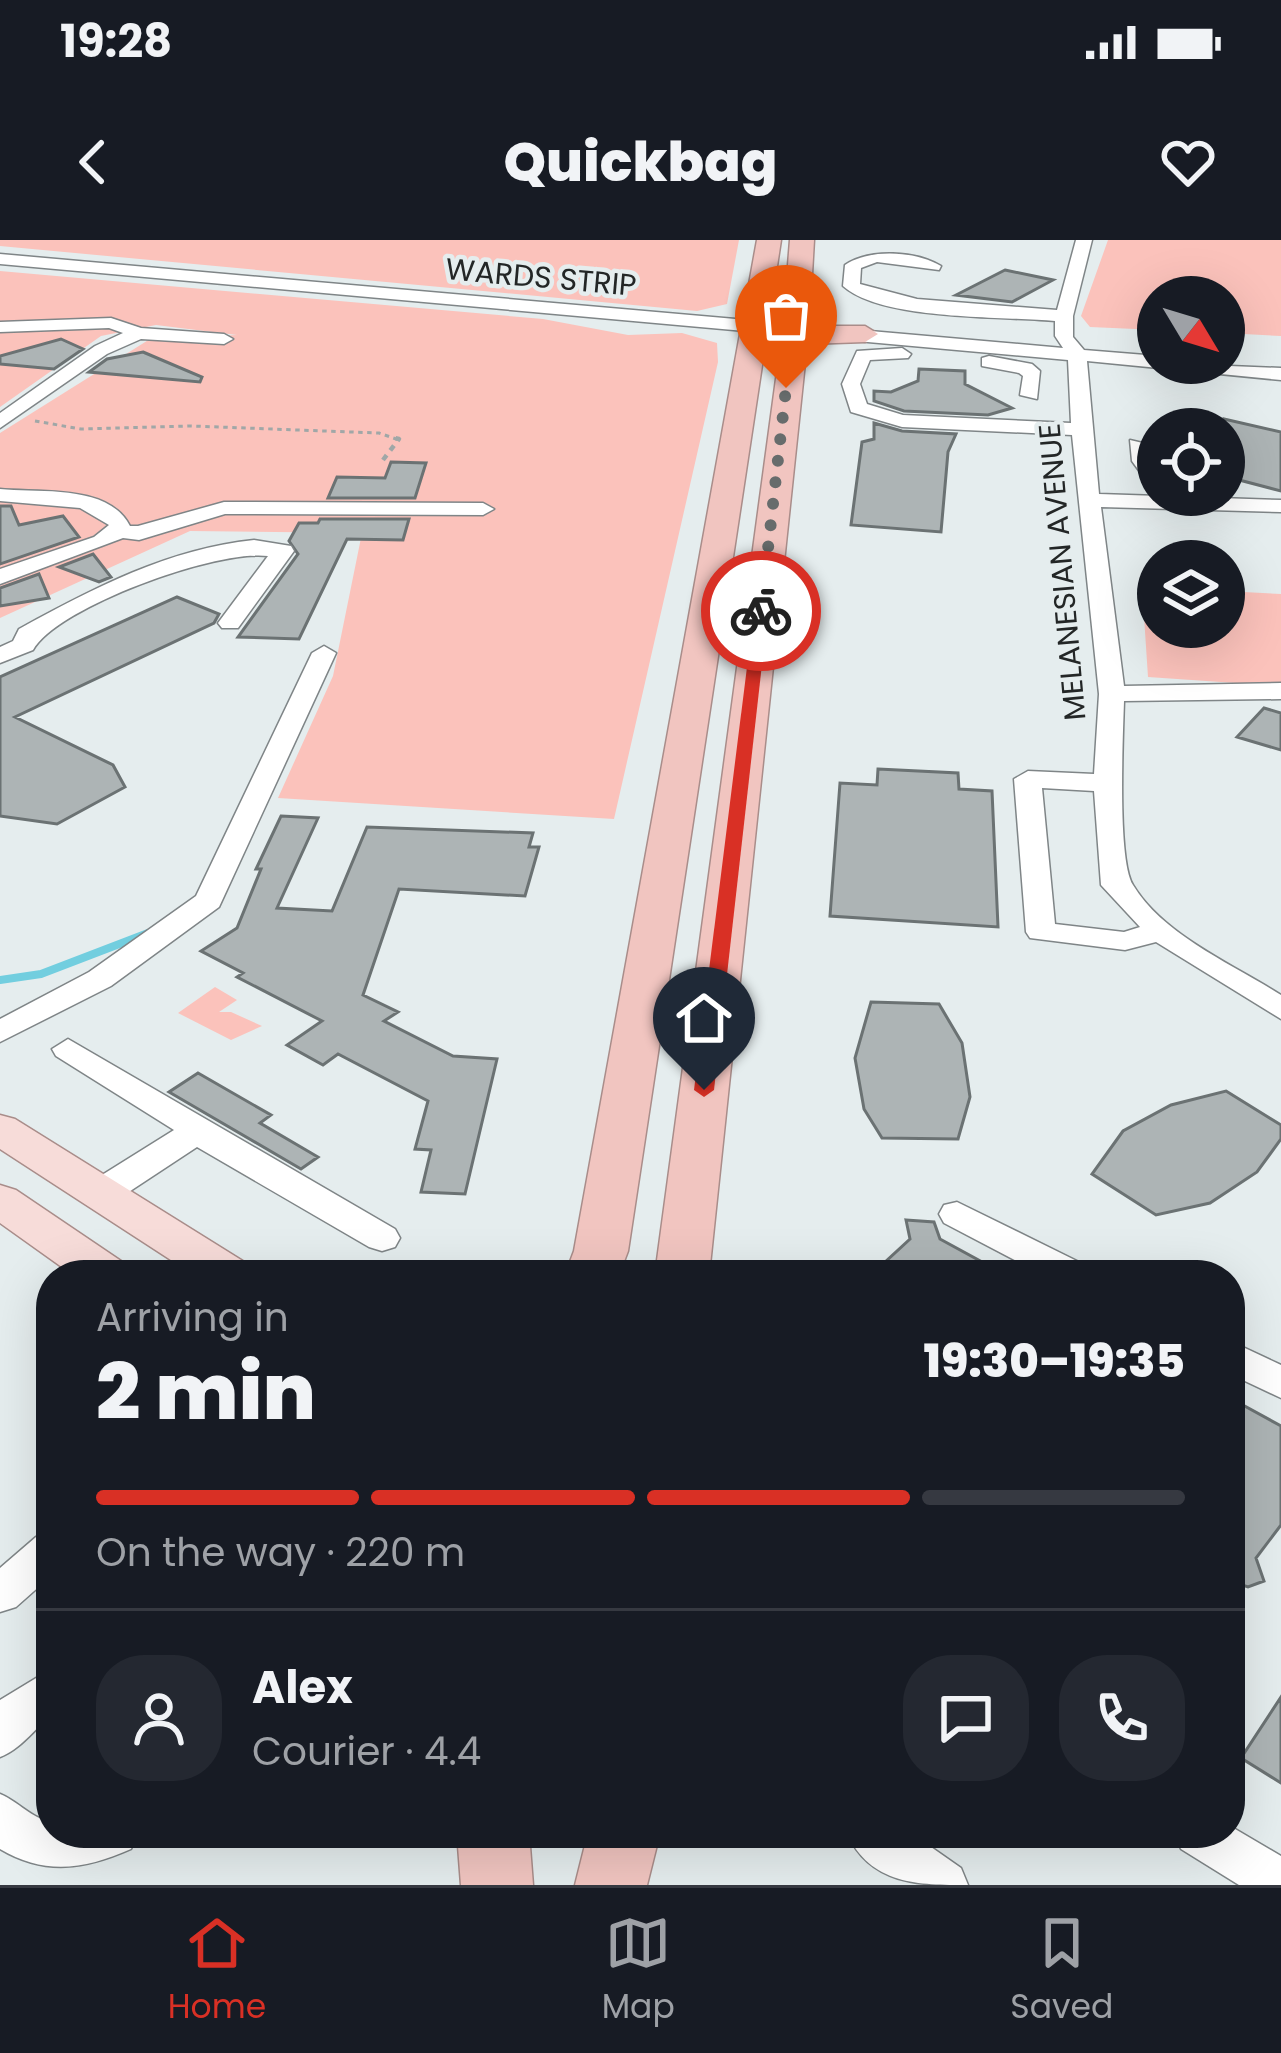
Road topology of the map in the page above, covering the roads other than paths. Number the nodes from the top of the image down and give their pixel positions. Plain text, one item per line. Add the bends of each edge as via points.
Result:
1 (769, 240) edge
2 (802, 240) edge
3 (1084, 240) edge
4 (0, 255) edge
5 (933, 266) dead end
6 (780, 325) junction
7 (0, 327) edge
8 (140, 333) junction
9 (865, 334) joint
10 (1068, 336) junction
11 (224, 339) dead end
12 (1137, 344) edge
13 (1245, 354) edge
14 (1137, 356) edge
15 (1281, 358) edge
16 (1245, 370) edge
17 (1281, 374) edge
18 (1030, 395) dead end
19 (4, 419) edge
20 (1082, 429) junction
21 (0, 495) edge
22 (1090, 500) junction
23 (1137, 500) edge
24 (1245, 504) edge
25 (1281, 506) edge
26 (483, 508) dead end
27 (116, 531) junction
28 (0, 577) edge
29 (230, 623) dead end
30 (324, 652) dead end
31 (0, 656) edge
32 (1281, 691) edge
33 (1112, 694) junction
34 (1107, 783) junction
35 (1160, 931) junction
36 (1281, 1009) edge
37 (0, 1032) edge
38 (68, 1049) dead end
39 (0, 1129) edge
40 (196, 1131) junction
41 (99, 1194) junction
42 (0, 1201) edge
43 (956, 1214) dead end
44 (382, 1238) dead end
45 (85, 1260) edge
46 (205, 1260) edge
47 (598, 1260) edge
48 (684, 1260) edge
49 (1045, 1260) edge
50 (1245, 1364) edge
51 (1281, 1383) edge
52 (36, 1563) edge
53 (0, 1594) edge
54 (36, 1700) edge
55 (0, 1736) edge
56 (0, 1817) edge
57 (36, 1842) edge
58 (494, 1848) edge
59 (620, 1848) edge
60 (892, 1848) edge
61 (1223, 1848) edge
62 (1281, 1883) edge
63 (496, 1885) edge
64 (610, 1885) edge
65 (944, 1885) edge

1 - 6 highway
2 - 6 highway
3 - 10 street, MELANESIAN AVENUE
4 - 6 street, WARDS STRIP via 533,309
5 - 10 street via 865,258 853,265 851,286 860,295
6 - 9 highway
6 - 10 street, WARDS STRIP
6 - 47 highway
6 - 48 highway
7 - 8 street via 111,323
8 - 11 street
8 - 19 street via 101,350
9 - 10 street
10 - 12 street
10 - 14 street
10 - 20 street, MELANESIAN AVENUE
13 - 15 street
16 - 17 street
18 - 20 street via 1033,375 1025,368 905,354 863,355 851,384 858,408 902,421
20 - 22 street, MELANESIAN AVENUE
21 - 27 street via 95,508 119,520
22 - 23 street
22 - 33 street, MELANESIAN AVENUE
24 - 25 street
26 - 27 street via 224,508 139,533
27 - 28 street
29 - 31 street via 283,551 232,547 168,568 76,607
30 - 37 street via 209,901 117,969
32 - 33 street
33 - 34 street, MELANESIAN AVENUE
34 - 35 street, MELANESIAN AVENUE via 1116,885
34 - 35 street via 1028,779 1041,932 1125,941
35 - 36 street, MELANESIAN AVENUE
38 - 40 street
39 - 41 main road
40 - 41 street
40 - 44 street
41 - 46 main road
42 - 45 main road
43 - 49 street
50 - 51 street
52 - 53 street
54 - 55 street
56 - 57 street
58 - 63 highway
59 - 64 highway
60 - 65 street
61 - 62 street

